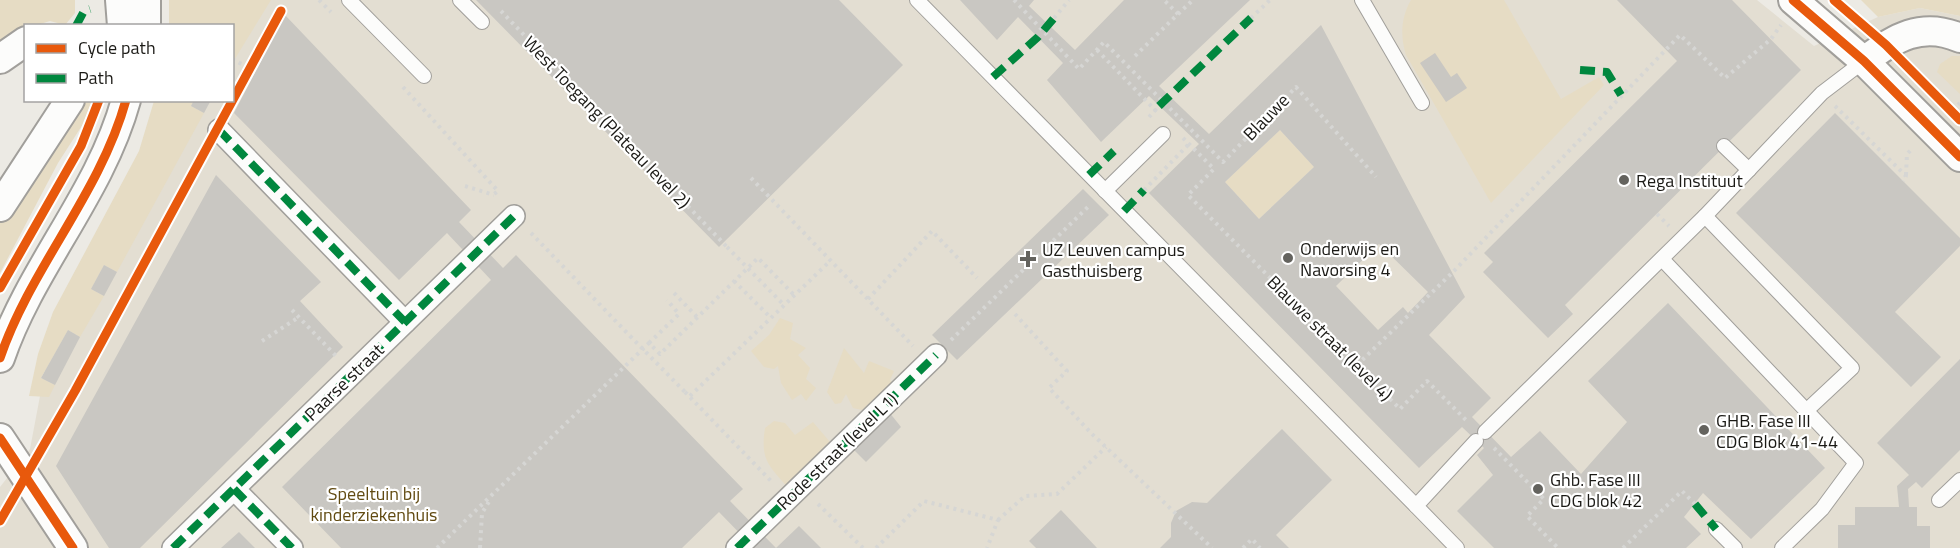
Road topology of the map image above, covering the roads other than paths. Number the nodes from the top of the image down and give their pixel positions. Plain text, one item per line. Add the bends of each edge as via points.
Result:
1 (120, 0) edge
2 (146, 0) edge
3 (349, 0) edge
4 (460, 0) edge
5 (917, 0) edge
6 (1368, 2) edge
7 (1795, 2) edge
8 (482, 22) dead end
9 (122, 24) edge
10 (146, 24) edge
11 (1960, 38) edge
12 (24, 42) edge
13 (0, 59) edge
14 (1864, 61) junction
15 (424, 76) dead end
16 (69, 102) edge
17 (125, 102) edge
18 (1422, 103) dead end
19 (219, 130) dead end
20 (1163, 134) dead end
21 (1724, 146) dead end
22 (1960, 157) edge
23 (1749, 170) junction
24 (1105, 191) junction
25 (0, 207) edge
26 (514, 216) road end
27 (1705, 216) junction
28 (1662, 260) junction
29 (405, 322) junction
30 (0, 357) edge
31 (932, 359) road end
32 (1806, 411) junction
33 (0, 438) edge
34 (1960, 480) edge
35 (234, 489) junction
36 (1939, 500) dead end
37 (1416, 506) junction
38 (1716, 529) dead end
39 (73, 548) edge
40 (173, 548) edge
41 (292, 548) edge
42 (737, 548) edge
43 (1457, 548) edge
44 (1735, 548) edge
45 (1782, 548) edge

1 - 9 street
2 - 10 street
3 - 15 lane
4 - 8 lane
5 - 24 lane
6 - 18 lane
7 - 14 street
11 - 14 street via 1940,31 1917,31 1895,39
12 - 13 street
14 - 22 street
14 - 23 lane via 1822,93
16 - 25 street
17 - 30 street via 106,156 25,300
19 - 29 street
20 - 24 lane
21 - 23 lane
23 - 27 lane
24 - 37 lane
26 - 29 street, Paarse straat
27 - 28 lane
27 - 32 lane via 1852,368
28 - 32 lane
28 - 37 lane
29 - 35 street, Paarse straat
31 - 42 street, Rode straat (level L1)
32 - 45 lane via 1856,463 1822,509
33 - 39 street
34 - 36 lane
35 - 40 street, Paarse straat
35 - 41 street
37 - 43 lane
38 - 44 lane

